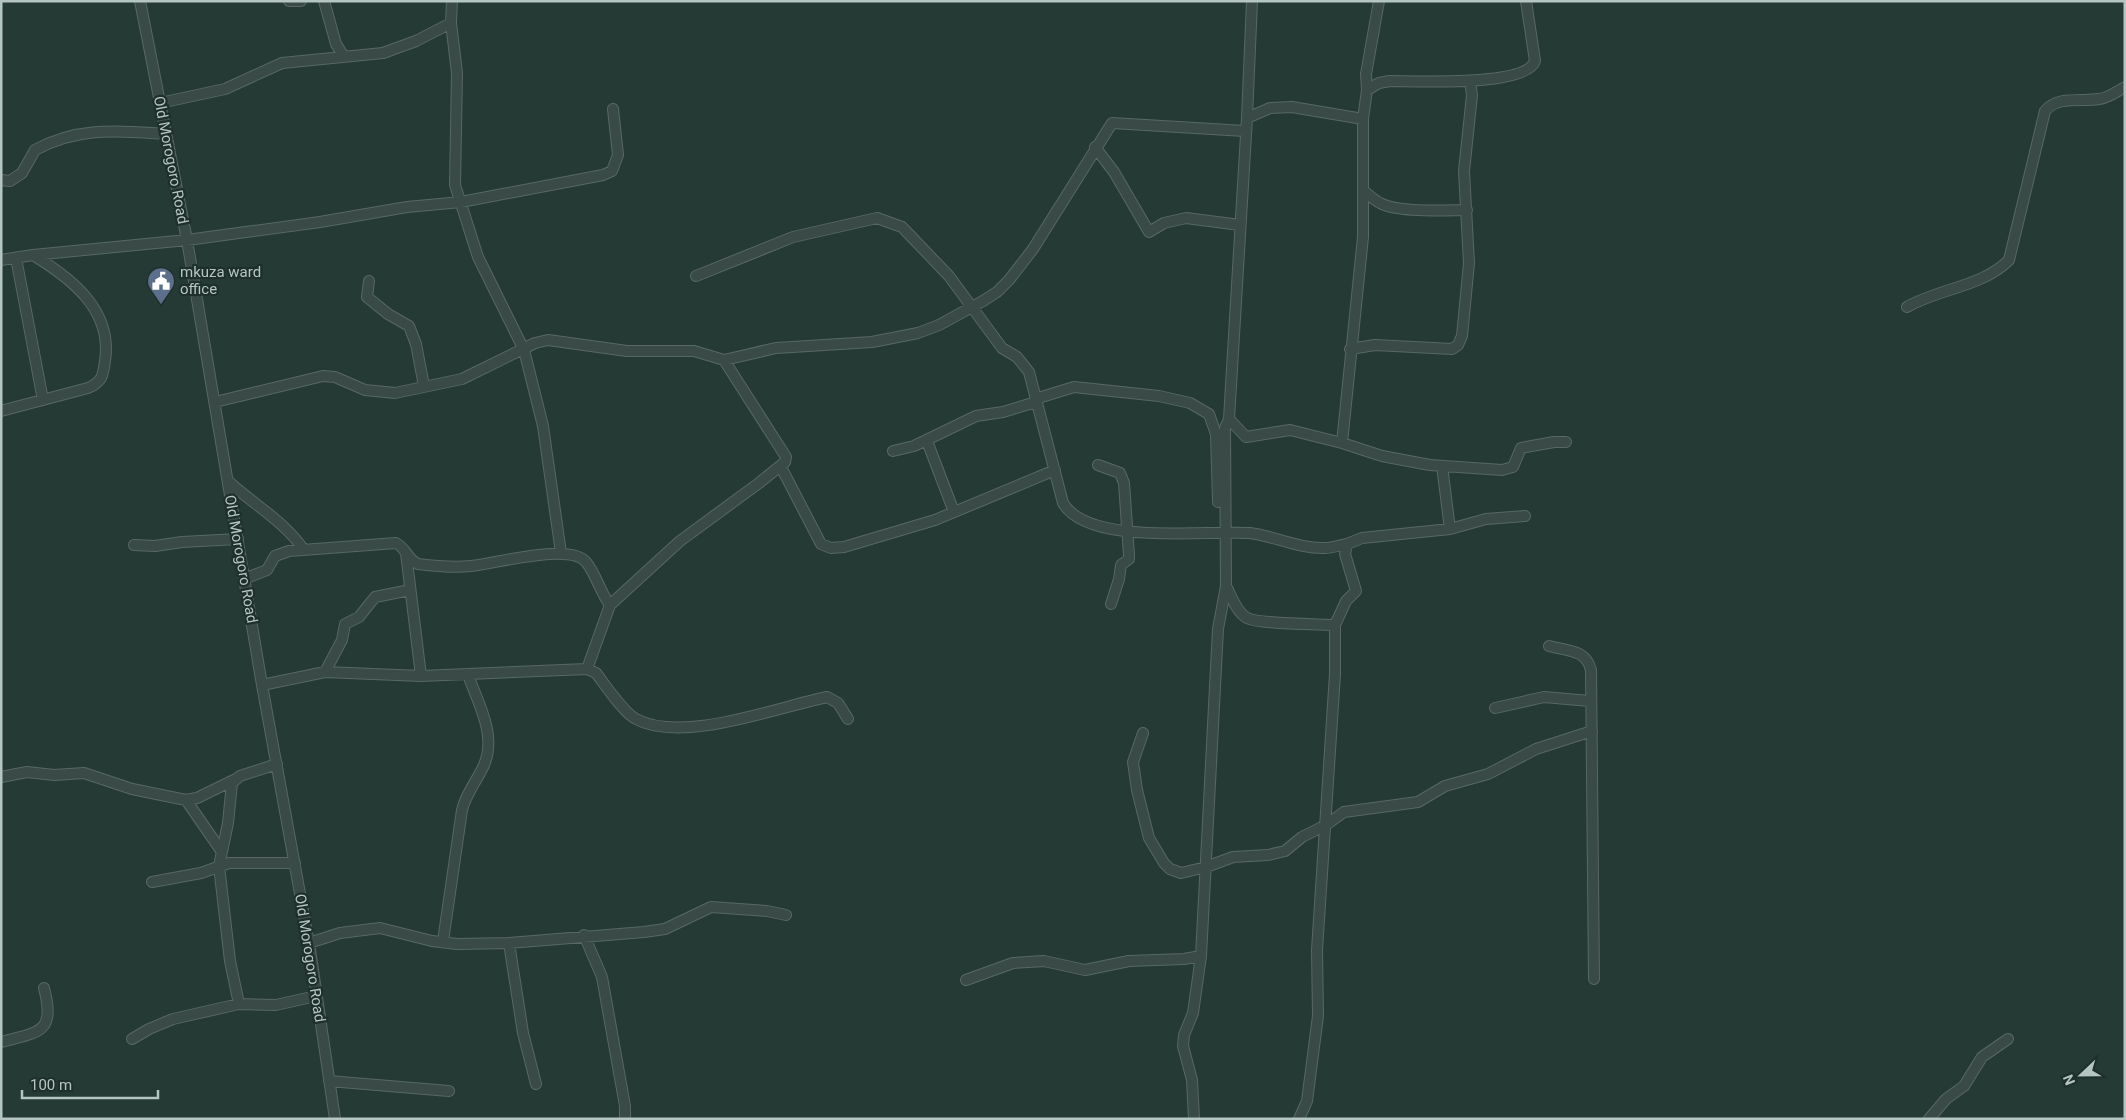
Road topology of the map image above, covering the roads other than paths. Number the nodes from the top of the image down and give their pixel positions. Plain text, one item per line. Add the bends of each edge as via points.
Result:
1 (140, 1) edge
2 (289, 1) edge
3 (301, 1) edge
4 (324, 1) edge
5 (452, 1) edge
6 (1252, 1) edge
7 (1379, 1) edge
8 (1526, 1) edge
9 (451, 23) junction
10 (344, 58) junction
11 (1470, 81) junction
12 (2125, 87) edge
13 (1367, 90) junction
14 (160, 103) junction
15 (613, 110) dead end
16 (1247, 118) junction
17 (1363, 119) junction
18 (1245, 131) junction
19 (166, 134) junction
20 (1095, 147) junction
21 (1, 180) edge
22 (1364, 191) junction
23 (456, 201) junction
24 (1466, 210) junction
25 (1240, 225) junction
26 (187, 240) junction
27 (34, 255) junction
28 (16, 258) junction
29 (1, 260) edge
30 (696, 276) dead end
31 (368, 281) dead end
32 (1907, 307) dead end
33 (971, 308) junction
34 (1350, 348) junction
35 (524, 350) junction
36 (724, 360) junction
37 (424, 386) junction
38 (43, 400) junction
39 (1035, 400) junction
40 (215, 402) junction
41 (1, 411) edge
42 (1229, 419) junction
43 (926, 441) junction
44 (1566, 442) dead end
45 (1342, 443) junction
46 (893, 451) dead end
47 (1098, 465) dead end
48 (1442, 466) junction
49 (781, 467) junction
50 (1055, 470) junction
51 (228, 480) junction
52 (954, 512) junction
53 (1525, 516) dead end
54 (1127, 530) junction
55 (1450, 530) junction
56 (1222, 534) junction
57 (238, 539) junction
58 (1347, 544) junction
59 (134, 545) dead end
60 (304, 550) junction
61 (406, 553) junction
62 (560, 553) junction
63 (244, 579) junction
64 (1226, 586) junction
65 (410, 590) junction
66 (1111, 604) dead end
67 (610, 606) junction
68 (1335, 625) junction
69 (1549, 646) dead end
70 (587, 669) junction
71 (325, 672) junction
72 (468, 675) junction
73 (421, 676) junction
74 (262, 685) junction
75 (1590, 701) junction
76 (1495, 708) dead end
77 (848, 719) dead end
78 (1592, 731) junction
79 (1143, 733) dead end
80 (276, 764) junction
81 (1, 778) edge
82 (236, 779) junction
83 (186, 800) junction
84 (1326, 825) junction
85 (222, 852) junction
86 (295, 863) junction
87 (219, 866) junction
88 (1206, 868) junction
89 (152, 882) dead end
90 (786, 915) dead end
91 (584, 936) junction
92 (443, 941) junction
93 (309, 943) junction
94 (509, 943) junction
95 (1201, 956) junction
96 (1594, 979) dead end
97 (966, 980) dead end
98 (44, 988) dead end
99 (316, 996) junction
100 (239, 1004) junction
101 (132, 1039) dead end
102 (2008, 1039) dead end
103 (1, 1042) edge
104 (329, 1081) junction
105 (536, 1084) dead end
106 (449, 1091) dead end
107 (334, 1119) edge
108 (624, 1119) edge
109 (1194, 1119) edge
110 (1299, 1119) edge
111 (1930, 1119) edge

1 - 14 street, Old Morogoro Road
2 - 3 street
4 - 10 street via 336,44
5 - 9 street
6 - 16 street
7 - 13 street via 1366,74
8 - 11 street via 1535,61 1533,66 1516,76
9 - 10 street via 383,53
9 - 23 street via 457,73
10 - 14 street via 282,64 225,89
11 - 13 street via 1390,81
11 - 24 street via 1471,106 1464,171
12 - 32 street via 2101,99 2062,101 2045,110 2009,260 1998,271 1981,279 1938,292
13 - 17 street
14 - 19 street, Old Morogoro Road
15 - 23 street via 618,155 612,171
16 - 17 street via 1270,108 1292,107
16 - 18 street
17 - 22 street
18 - 20 street via 1112,123
18 - 25 street
19 - 21 street via 104,130 82,134 35,150 22,172 10,181
19 - 26 street, Old Morogoro Road
20 - 25 street via 1114,172 1149,232 1164,223 1186,218
20 - 33 street via 1009,280 997,292
22 - 24 street via 1389,206 1413,210
22 - 34 street via 1364,236
23 - 26 street
23 - 35 street via 478,257
24 - 34 street via 1469,263 1462,336 1458,345 1452,349
25 - 42 street
26 - 27 street
26 - 40 street, Old Morogoro Road
27 - 28 street
27 - 38 street via 78,286 101,323 106,344 103,377 99,383
28 - 29 street
28 - 38 street
30 - 33 street via 793,237 877,218 902,226 949,276
31 - 37 street via 367,297 409,326
33 - 36 street via 939,325 900,337 872,342 776,348
33 - 39 street via 1002,348 1022,362 1029,372
34 - 45 street
35 - 36 street via 548,340 627,351 694,351
35 - 37 street via 462,379
35 - 62 street via 543,426
36 - 49 street via 786,457
37 - 40 street via 395,393 377,393 335,377 323,376
38 - 41 street
39 - 43 street via 1003,412 976,416
39 - 50 street
39 - 56 street via 1074,387 1159,396 1190,403 1208,414 1217,446
40 - 51 street, Old Morogoro Road
42 - 45 street via 1246,437 1290,430
42 - 56 street via 1225,428
43 - 46 street
43 - 52 street
44 - 48 street via 1521,448 1516,464 1508,470
45 - 48 street via 1382,456
47 - 54 street via 1113,469 1122,476
48 - 55 street
49 - 52 street via 821,544 831,548 862,543
49 - 67 street via 680,541
50 - 52 street
50 - 54 street via 1068,511 1114,530
51 - 57 street, Old Morogoro Road
51 - 60 street via 277,520
53 - 55 street via 1486,519
54 - 56 street via 1176,535
54 - 66 street via 1128,559 1121,565
55 - 58 street via 1362,538
56 - 58 street via 1249,533 1324,548
56 - 64 street
57 - 59 street
57 - 63 street, Old Morogoro Road
58 - 68 street via 1345,554 1356,590 1346,600
60 - 61 street via 396,543 403,546
60 - 63 street via 279,554 267,570
61 - 62 street via 418,564 469,567
61 - 65 street
62 - 67 street via 578,556 586,562
63 - 74 street, Old Morogoro Road
64 - 68 street via 1241,614 1247,618 1260,622
64 - 88 street via 1218,630
65 - 71 street via 375,596 360,617 345,624 342,640
65 - 73 street
67 - 70 street
68 - 84 street
69 - 75 street via 1581,653 1589,660
70 - 72 street
70 - 77 street via 596,673 635,719 647,723 691,727 740,720 827,697 838,703
71 - 73 street
71 - 74 street
72 - 73 street
72 - 92 street via 490,739 485,764 468,792 462,810
74 - 80 street, Old Morogoro Road
75 - 76 street via 1544,697
75 - 78 street
78 - 84 street via 1536,749 1488,774 1445,786 1418,802 1351,809
78 - 96 street
79 - 88 street via 1133,762 1149,838 1170,869 1181,873
80 - 82 street
80 - 86 street, Old Morogoro Road
81 - 83 street via 27,772 54,775 84,773 132,789
82 - 83 street
82 - 85 street via 232,783 231,809
83 - 85 street
84 - 88 street via 1302,837 1285,851 1234,857
84 - 110 street via 1317,950 1318,1016 1307,1101
85 - 87 street
86 - 87 street via 228,863
86 - 93 street, Old Morogoro Road
87 - 89 street via 201,873
87 - 100 street via 230,961
88 - 95 street
90 - 91 street via 767,910 711,906 666,929
91 - 94 street
91 - 108 street via 602,977 625,1106
92 - 93 street via 380,928 340,933
92 - 94 street via 457,944
93 - 99 street, Old Morogoro Road
94 - 105 street via 523,1033
95 - 97 street via 1129,960 1085,970 1044,960 1013,963
95 - 109 street via 1194,1013 1184,1035 1183,1046 1192,1080
98 - 103 street via 48,1020 41,1030
99 - 100 street via 276,1005
99 - 104 street, Old Morogoro Road
100 - 101 street via 173,1019
102 - 111 street via 1982,1057 1964,1086 1946,1099
104 - 106 street
104 - 107 street, Old Morogoro Road

